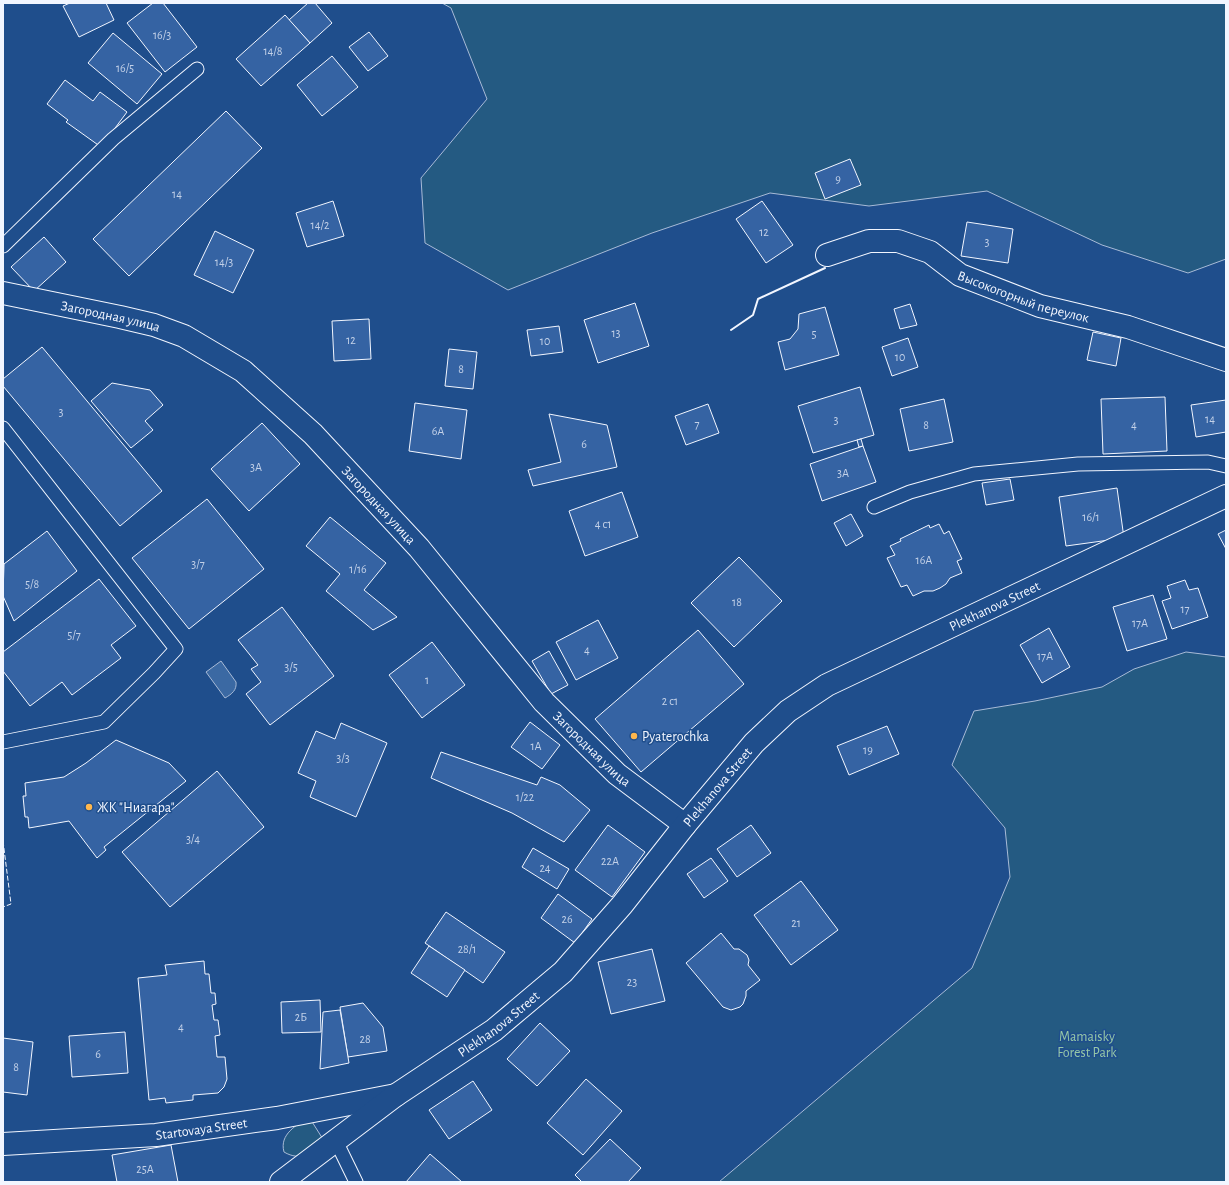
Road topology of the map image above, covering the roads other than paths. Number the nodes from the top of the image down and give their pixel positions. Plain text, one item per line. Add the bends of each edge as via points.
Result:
1 (197, 69) dead end
2 (3, 246) edge
3 (827, 255) dead end
4 (3, 293) edge
5 (1226, 360) edge
6 (3, 428) edge
7 (1226, 466) edge
8 (1226, 496) edge
9 (874, 507) dead end
10 (3, 742) edge
11 (686, 825) junction
12 (396, 1095) junction
13 (336, 1141) junction
14 (3, 1144) edge
15 (281, 1182) edge
16 (356, 1182) edge

1 - 2 lane via 113,139
3 - 5 street, Высокогорный переулок via 868,241 898,241 930,252 960,275 1040,306 1128,327
4 - 11 street, Загородная улица via 154,325 184,336 243,371 313,434 419,548 544,702 617,774
6 - 10 lane via 176,649 104,722
7 - 9 lane via 1208,462 1078,464 974,474 910,492
8 - 11 street, Plekhanova Street via 827,685 788,711 754,743
11 - 12 street, Plekhanova Street via 622,905 563,972 494,1030
12 - 13 street, Plekhanova Street
12 - 14 street, Startovaya Street via 277,1118 156,1135
13 - 15 street, Plekhanova Street
13 - 16 lane

